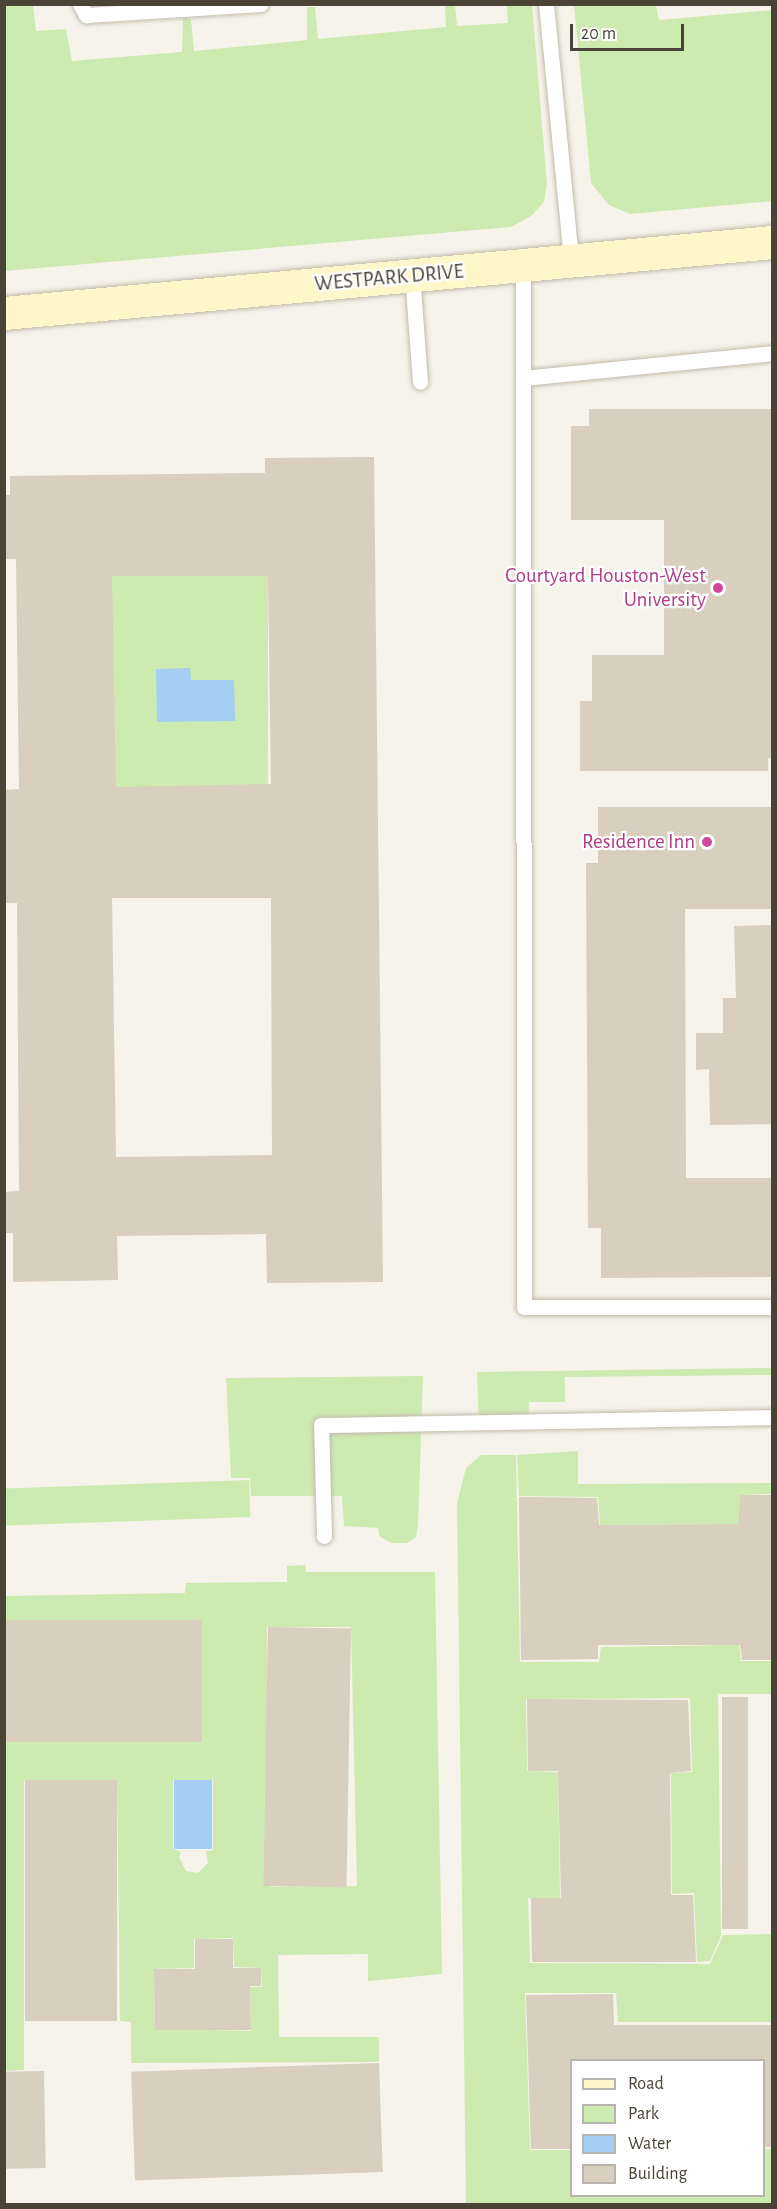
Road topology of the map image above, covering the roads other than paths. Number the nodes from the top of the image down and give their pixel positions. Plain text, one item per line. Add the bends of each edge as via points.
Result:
1 (80, 4) edge
2 (261, 4) edge
3 (546, 4) edge
4 (772, 242) edge
5 (571, 261) junction
6 (523, 266) junction
7 (412, 276) junction
8 (4, 313) edge
9 (772, 353) edge
10 (523, 378) junction
11 (420, 382) dead end
12 (772, 1307) edge
13 (772, 1417) edge
14 (324, 1536) dead end

1 - 2 lane via 86,15
3 - 5 lane
4 - 5 main road, WESTPARK DRIVE
5 - 6 main road, WESTPARK DRIVE
6 - 7 main road, WESTPARK DRIVE
6 - 10 lane
7 - 8 main road, WESTPARK DRIVE
7 - 11 lane
9 - 10 lane
10 - 12 lane via 525,1307
13 - 14 lane via 321,1425

